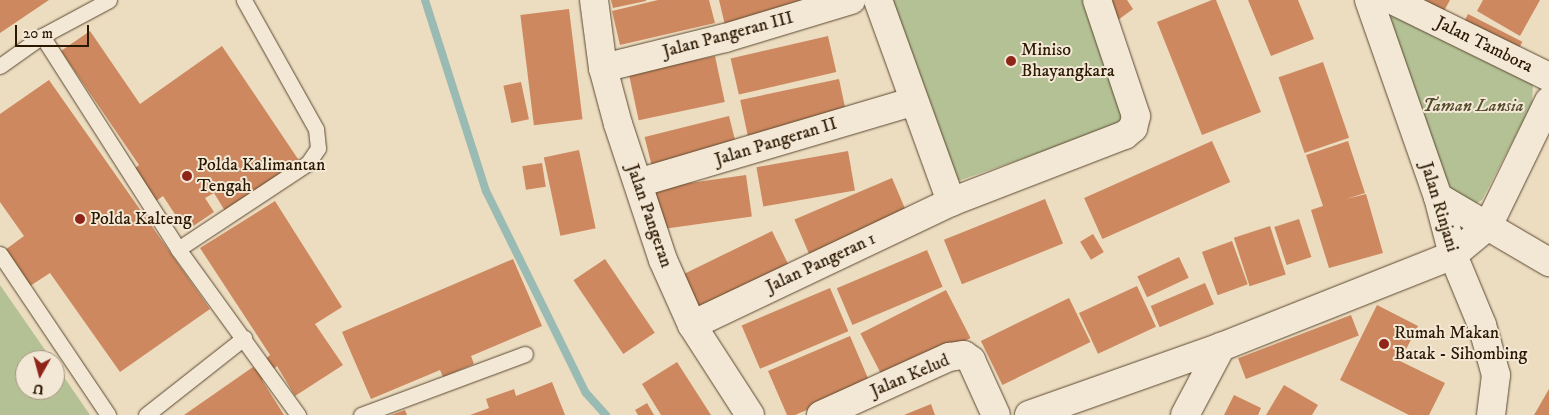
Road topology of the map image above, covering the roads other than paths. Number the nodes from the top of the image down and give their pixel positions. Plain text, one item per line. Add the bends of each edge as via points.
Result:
1 (244, 0) edge
2 (594, 0) edge
3 (851, 0) edge
4 (878, 0) edge
5 (1097, 0) edge
6 (1369, 0) edge
7 (1392, 0) edge
8 (100, 2) edge
9 (42, 36) junction
10 (0, 66) edge
11 (603, 68) junction
12 (1549, 77) edge
13 (914, 101) junction
14 (1549, 101) edge
15 (638, 184) junction
16 (1438, 197) junction
17 (951, 202) junction
18 (1488, 226) junction
19 (178, 249) junction
20 (0, 254) edge
21 (1453, 255) junction
22 (1549, 262) edge
23 (692, 325) junction
24 (244, 338) junction
25 (1221, 347) junction
26 (525, 354) dead end
27 (108, 415) edge
28 (146, 415) edge
29 (298, 415) edge
30 (361, 415) edge
31 (750, 415) edge
32 (822, 415) edge
33 (996, 415) edge
34 (1029, 415) edge
35 (1185, 415) edge
36 (1491, 415) edge

1 - 19 lane via 316,129 318,148 308,163
2 - 11 street, Jalan Pangeran
3 - 11 street, Jalan Pangeran III via 725,38
4 - 13 street
5 - 17 street, Jalan Pangeran 1 via 1133,103 1136,116 1133,128 1125,135
6 - 16 street, Jalan Rinjani
7 - 12 street, Jalan Tambora
8 - 9 lane
9 - 10 lane
9 - 19 lane
11 - 15 street, Jalan Pangeran
13 - 15 street, Jalan Pangeran II
13 - 17 street
14 - 18 street
15 - 23 street, Jalan Pangeran via 663,260
16 - 18 street
16 - 21 street, Jalan Rinjani
17 - 23 street, Jalan Pangeran 1
18 - 21 street
18 - 22 street
19 - 24 lane
20 - 27 lane
21 - 25 street
21 - 36 street, Jalan Rinjani via 1482,325 1496,375
23 - 31 street, Jalan Pangeran
24 - 28 lane
24 - 29 lane
25 - 34 street
25 - 35 street
26 - 30 lane
32 - 33 street, Jalan Kelud via 949,356 964,355 971,360

